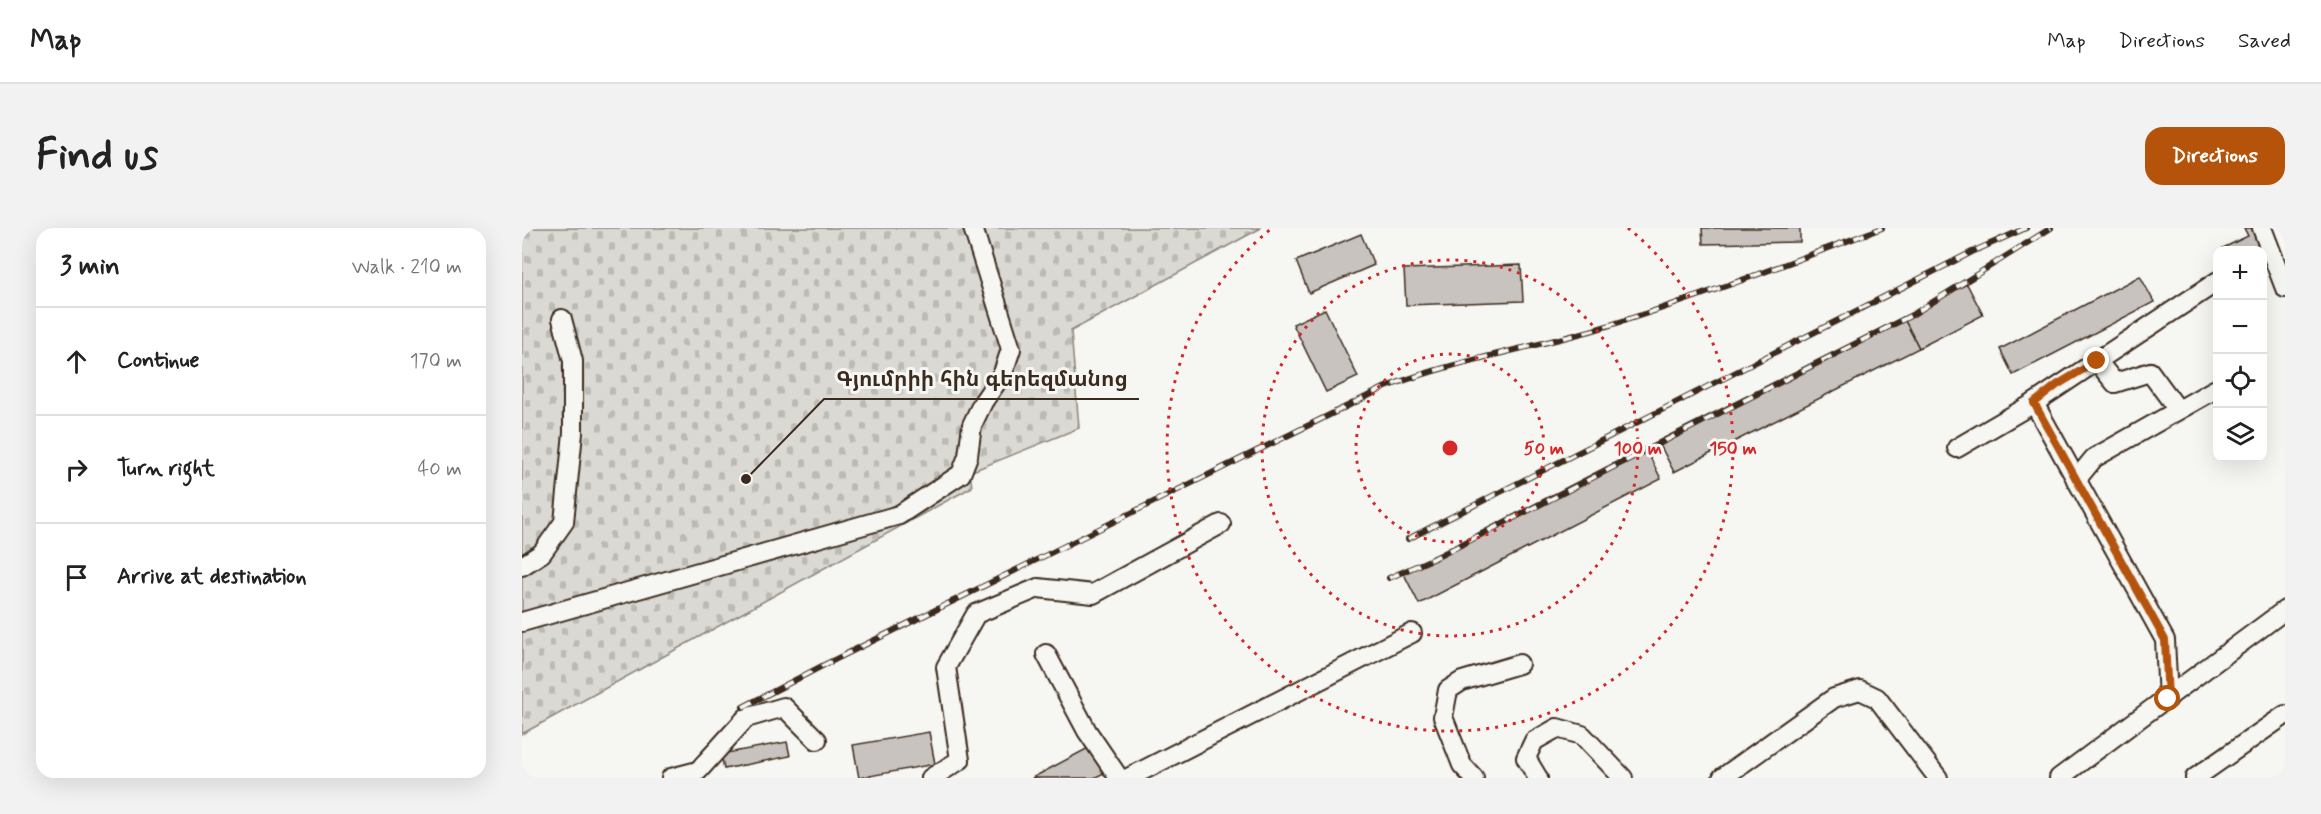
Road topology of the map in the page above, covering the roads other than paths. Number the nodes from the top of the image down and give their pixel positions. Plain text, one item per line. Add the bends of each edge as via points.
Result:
1 (973, 228) edge
2 (2262, 228) edge
3 (2268, 258) edge
4 (2213, 284) edge
5 (2285, 288) edge
6 (562, 319) dead end
7 (2097, 361) junction
8 (2213, 391) edge
9 (2034, 403) junction
10 (2178, 410) junction
11 (1957, 448) dead end
12 (2076, 480) junction
13 (1221, 524) dead end
14 (522, 566) edge
15 (2285, 610) edge
16 (522, 622) edge
17 (1412, 633) dead end
18 (1046, 654) dead end
19 (1519, 664) dead end
20 (2168, 699) junction
21 (2285, 715) edge
22 (817, 740) dead end
23 (671, 778) edge
24 (931, 778) edge
25 (1119, 778) edge
26 (1128, 778) edge
27 (1474, 778) edge
28 (1538, 778) edge
29 (1623, 778) edge
30 (1722, 778) edge
31 (1938, 778) edge
32 (2059, 778) edge
33 (2195, 778) edge

1 - 16 street via 1011,349 1003,374 972,425 961,474 899,515
2 - 3 street
3 - 5 street
4 - 7 street
6 - 14 street via 573,361 573,433 564,522 542,553
7 - 9 street
7 - 10 street via 2115,383 2150,372
8 - 10 street
9 - 11 street
9 - 12 street
10 - 12 street via 2094,458
12 - 20 street via 2165,640
13 - 24 street via 1093,594 1038,588 976,614 946,667 960,760
15 - 20 street
17 - 26 street
18 - 25 street via 1087,731
19 - 27 street via 1462,681 1448,690 1443,717 1462,765
20 - 32 street
21 - 33 street
22 - 23 street via 784,707 746,718 698,771
28 - 29 street via 1526,758 1534,741 1557,728 1582,735
30 - 31 street via 1834,699 1860,690 1877,698

